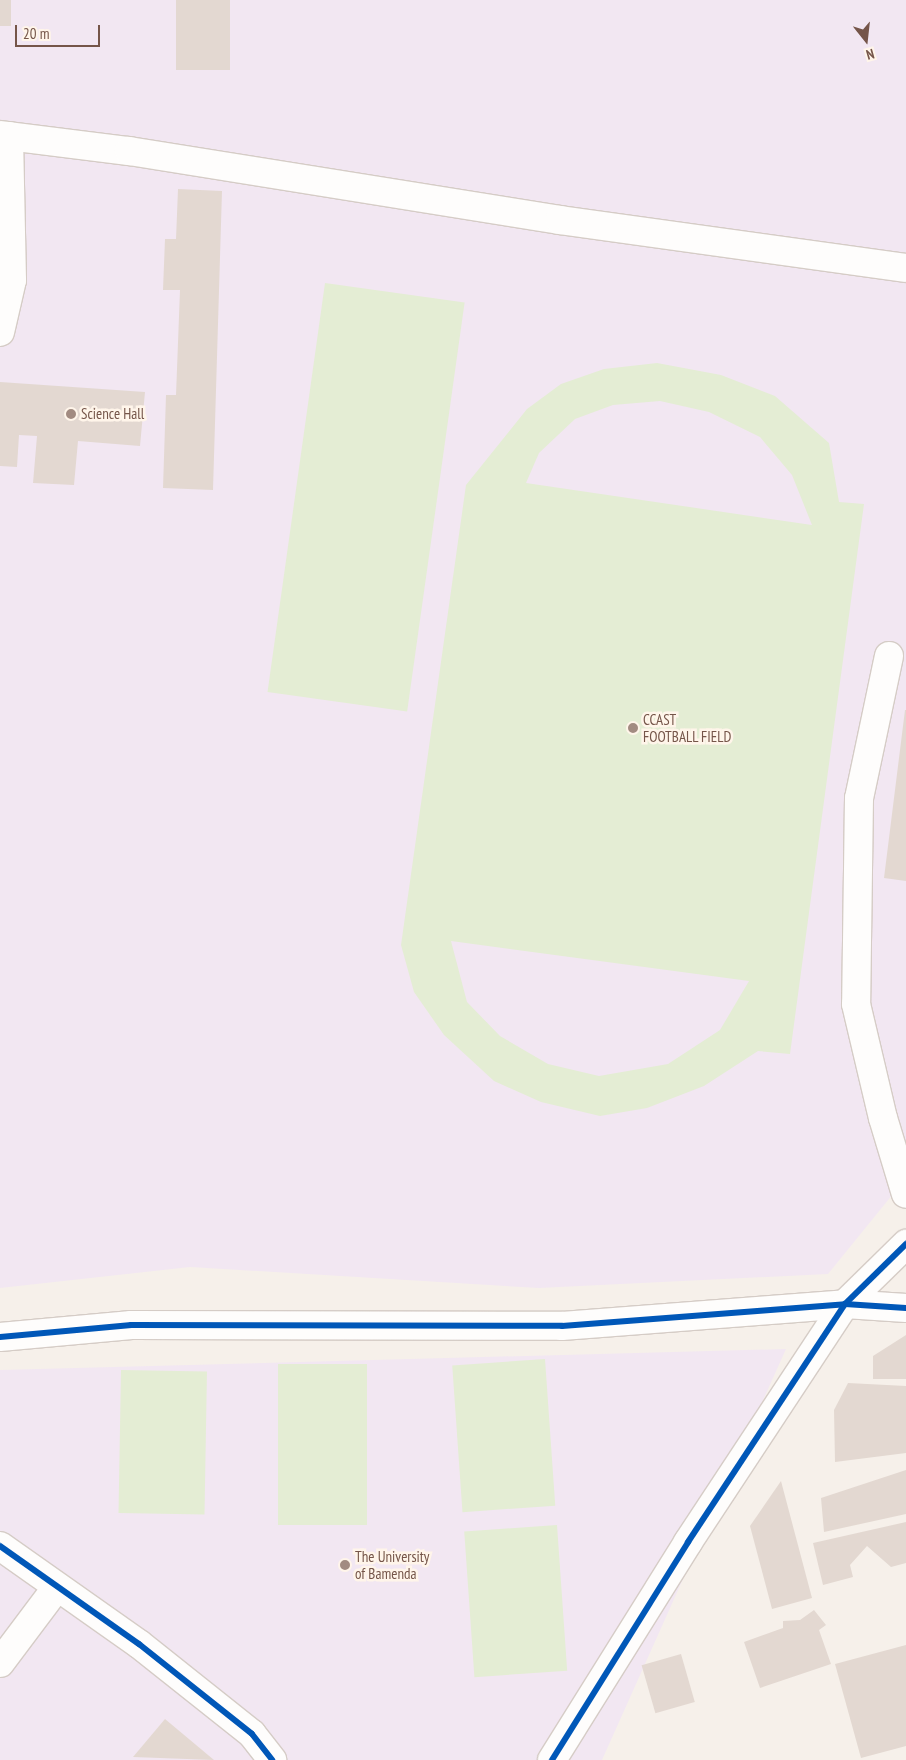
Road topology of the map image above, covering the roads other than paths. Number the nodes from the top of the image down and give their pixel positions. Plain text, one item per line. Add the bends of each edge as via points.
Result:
1 (4, 136) edge
2 (906, 268) edge
3 (0, 332) edge
4 (889, 656) dead end
5 (906, 1194) edge
6 (906, 1244) edge
7 (845, 1304) junction
8 (906, 1308) edge
9 (0, 1337) edge
10 (0, 1546) edge
11 (57, 1587) junction
12 (0, 1663) edge
13 (272, 1760) edge
14 (552, 1760) edge

1 - 2 street via 129,151 560,220
1 - 3 street via 12,280
4 - 5 street via 859,798 856,1004 883,1118
6 - 7 street
7 - 8 street
7 - 9 street via 562,1326 130,1325
7 - 14 street via 688,1542
10 - 11 street
11 - 12 street
11 - 13 street via 139,1644 244,1728

